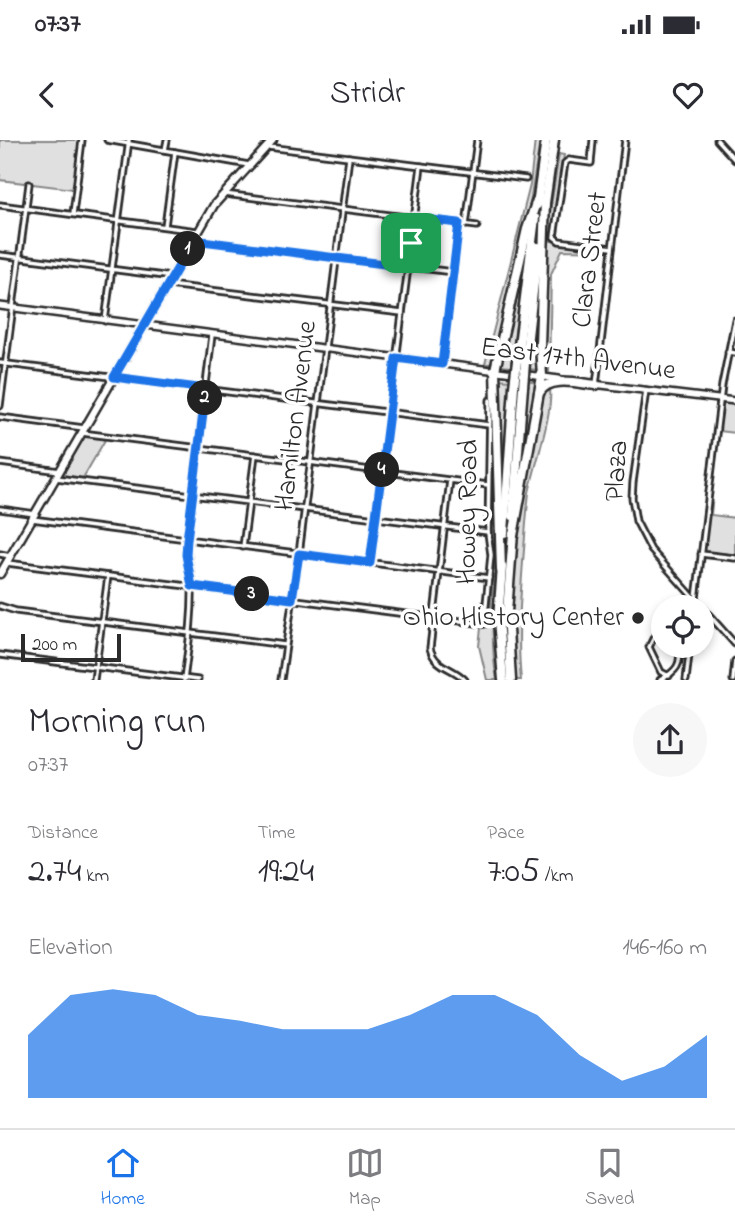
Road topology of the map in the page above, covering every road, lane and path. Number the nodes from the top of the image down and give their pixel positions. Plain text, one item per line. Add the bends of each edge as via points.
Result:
1 (82, 140) edge
2 (107, 140) edge
3 (167, 140) edge
4 (273, 140) edge
5 (477, 140) edge
6 (546, 140) edge
7 (554, 140) edge
8 (593, 140) edge
9 (625, 140) edge
10 (717, 140) edge
11 (128, 142) edge
12 (266, 146) junction
13 (164, 150) junction
14 (175, 152) junction
15 (349, 157) junction
16 (735, 160) edge
17 (249, 165) junction
18 (421, 166) junction
19 (473, 172) junction
20 (526, 179) dead end
21 (29, 184) dead end
22 (222, 194) junction
23 (541, 201) junction
24 (0, 205) edge
25 (26, 208) junction
26 (342, 209) junction
27 (73, 214) junction
28 (414, 218) junction
29 (118, 220) junction
30 (459, 223) junction
31 (467, 225) junction
32 (477, 226) dead end
33 (165, 227) junction
34 (199, 231) junction
35 (194, 240) junction
36 (612, 248) junction
37 (0, 255) edge
38 (20, 257) junction
39 (336, 258) junction
40 (408, 267) junction
41 (111, 269) junction
42 (453, 272) junction
43 (172, 277) junction
44 (167, 285) junction
45 (331, 304) junction
46 (0, 306) edge
47 (13, 308) junction
48 (402, 313) junction
49 (735, 320) edge
50 (105, 321) junction
51 (144, 326) junction
52 (212, 335) junction
53 (325, 349) junction
54 (728, 352) junction
55 (735, 353) edge
56 (396, 358) junction
57 (3, 363) edge
58 (442, 364) junction
59 (495, 370) junction
60 (542, 376) junction
61 (114, 377) junction
62 (596, 384) junction
63 (519, 386) junction
64 (206, 389) junction
65 (646, 390) junction
66 (537, 396) junction
67 (720, 399) junction
68 (490, 400) dead end
69 (735, 401) edge
70 (318, 403) junction
71 (0, 406) edge
72 (389, 412) junction
73 (0, 417) edge
74 (489, 425) junction
75 (83, 431) junction
76 (198, 448) junction
77 (254, 456) junction
78 (0, 463) edge
79 (310, 463) junction
80 (382, 472) junction
81 (58, 475) junction
82 (450, 480) junction
83 (488, 485) junction
84 (192, 495) junction
85 (248, 502) junction
86 (0, 509) edge
87 (304, 509) junction
88 (33, 516) junction
89 (376, 518) junction
90 (444, 527) junction
91 (488, 533) junction
92 (513, 536) junction
93 (187, 540) junction
94 (243, 547) junction
95 (0, 554) edge
96 (299, 554) junction
97 (701, 554) junction
98 (735, 558) edge
99 (8, 559) junction
100 (370, 563) junction
101 (501, 570) junction
102 (438, 572) junction
103 (0, 574) edge
104 (108, 576) junction
105 (489, 578) junction
106 (192, 586) junction
107 (692, 595) edge
108 (696, 595) edge
109 (292, 599) junction
110 (0, 606) edge
111 (432, 617) junction
112 (714, 620) edge
113 (102, 622) junction
114 (190, 633) junction
115 (735, 644) edge
116 (285, 645) junction
117 (0, 655) edge
118 (654, 658) edge
119 (680, 658) edge
120 (689, 658) edge
121 (735, 661) edge
122 (96, 667) junction
123 (661, 672) junction
124 (669, 676) junction
125 (184, 679) edge
126 (94, 680) edge
127 (198, 680) edge
128 (281, 680) edge
129 (465, 680) edge
130 (503, 680) edge
131 (511, 680) edge
132 (660, 680) edge
133 (686, 680) edge
134 (733, 680) edge

1 - 27 street
2 - 11 street
3 - 13 street
4 - 12 main road
5 - 19 street
6 - 23 highway
7 - 23 highway
8 - 36 street via 591,163 566,162 554,237
9 - 36 street, Clara Street
10 - 16 street
11 - 13 street
11 - 29 street
12 - 15 street
12 - 17 main road
13 - 14 street
14 - 17 street
14 - 33 street
15 - 18 street
15 - 26 street, Hamilton Avenue
17 - 22 main road
18 - 19 street
18 - 28 street
19 - 20 street
19 - 31 street
21 - 25 street
22 - 26 street
22 - 34 main road
23 - 59 highway via 527,229
23 - 60 highway
23 - 63 highway, bridge
24 - 25 street
25 - 27 street
25 - 38 street
26 - 28 street
26 - 39 street, Hamilton Avenue
27 - 29 street
28 - 30 street
28 - 40 street
29 - 33 street
29 - 41 street
30 - 31 street
30 - 42 street
31 - 32 street
33 - 34 street
34 - 35 main road
35 - 39 street
35 - 43 main road
36 - 62 street, Clara Street
37 - 38 street
38 - 41 street
38 - 47 street
39 - 40 street
39 - 45 street, Hamilton Avenue
40 - 42 street
40 - 48 street
41 - 43 street
41 - 50 street
42 - 58 street
43 - 44 main road
44 - 45 street
44 - 51 main road
45 - 48 street
45 - 53 street, Hamilton Avenue
46 - 47 street, East 17th Avenue
47 - 50 street, East 17th Avenue
47 - 57 street
48 - 56 street
49 - 54 street
50 - 51 street, East 17th Avenue
51 - 52 street, East 17th Avenue
51 - 61 main road
52 - 53 street, East 17th Avenue
52 - 64 street
53 - 56 street, East 17th Avenue
53 - 70 street, Hamilton Avenue
54 - 55 street
54 - 67 street
56 - 58 street, East 17th Avenue
56 - 72 street
57 - 61 street
57 - 71 street
58 - 59 street, East 17th Avenue
59 - 60 street, East 17th Avenue
59 - 101 highway
60 - 62 street, East 17th Avenue
60 - 66 highway
61 - 64 street
61 - 75 main road
62 - 65 street, East 17th Avenue
62 - 66 highway via 553,382
63 - 92 highway
63 - 101 highway
64 - 70 street
64 - 76 street
65 - 67 street, East 17th Avenue
65 - 107 street, Plaza via 633,482 634,516 651,550
66 - 92 highway
67 - 69 street, East 17th Avenue
67 - 97 street
68 - 74 street, Howey Road
70 - 72 street
70 - 79 street, Hamilton Avenue
72 - 74 street
72 - 80 street
73 - 75 street
74 - 83 street, Howey Road
75 - 76 street
75 - 81 main road
76 - 77 street
76 - 84 street
77 - 79 street
77 - 85 street
78 - 81 street
79 - 80 street
79 - 87 street, Hamilton Avenue
80 - 82 street
80 - 89 street
81 - 84 street
81 - 88 main road
82 - 83 street
82 - 90 street
83 - 91 street, Howey Road
84 - 85 street
84 - 93 street
85 - 87 street
85 - 94 street
86 - 88 street
87 - 89 street
87 - 96 street, Hamilton Avenue
88 - 93 street
88 - 99 main road
89 - 90 street
89 - 100 street
90 - 91 street
90 - 102 street
91 - 105 street, Howey Road
92 - 131 highway via 507,612
93 - 94 street
93 - 106 street
94 - 96 street
95 - 99 street
96 - 100 street
96 - 109 street, Hamilton Avenue
97 - 98 street
97 - 108 street
99 - 103 main road
99 - 104 street
100 - 102 street
101 - 130 highway via 498,619
102 - 105 street
102 - 111 street
104 - 106 street
104 - 113 street
105 - 111 street, Howey Road via 484,624
106 - 109 street
106 - 114 street
109 - 111 street
109 - 116 street, Hamilton Avenue
110 - 113 street
111 - 129 street via 432,655
112 - 115 street, Plaza
113 - 114 street
113 - 122 street
114 - 116 street
114 - 125 street
116 - 128 street, Hamilton Avenue
117 - 122 street
118 - 123 street
119 - 124 street
120 - 133 street
121 - 134 street
122 - 125 street
122 - 126 street
123 - 124 street
123 - 132 street
124 - 132 street
125 - 127 street

